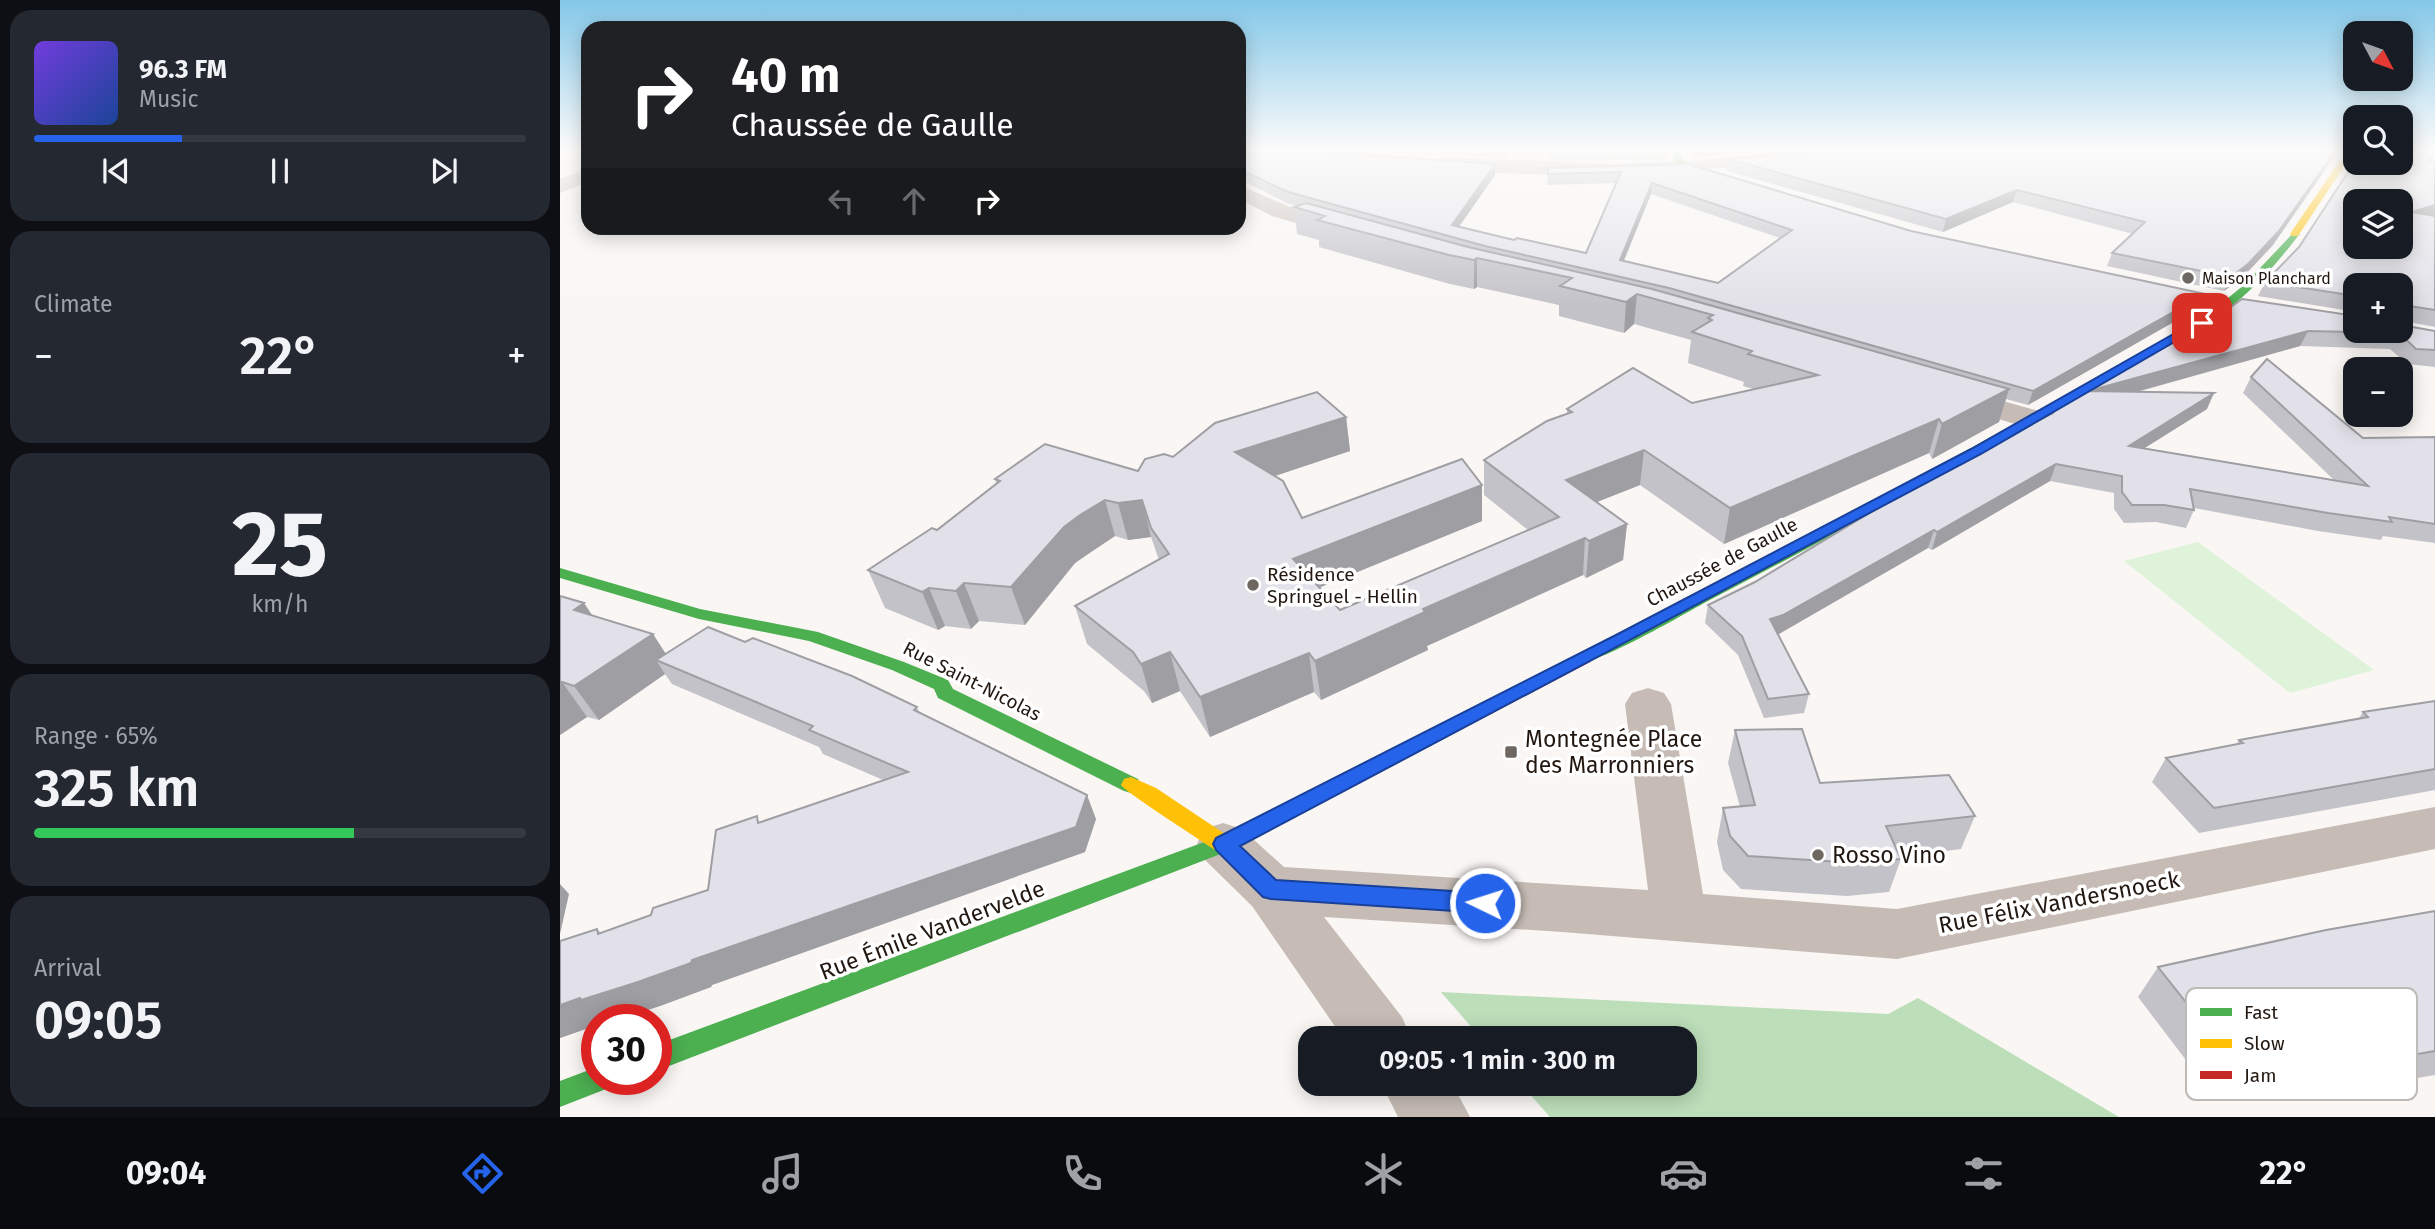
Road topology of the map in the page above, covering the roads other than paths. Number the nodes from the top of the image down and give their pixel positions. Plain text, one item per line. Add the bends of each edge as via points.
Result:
1 (1262, 202) edge
2 (2316, 202) edge
3 (1372, 237) edge
4 (2206, 299) edge
5 (2232, 303) junction
6 (2255, 307) edge
7 (1931, 390) edge
8 (2035, 420) junction
9 (560, 573) edge
10 (1648, 704) dead end
11 (2435, 828) edge
12 (1223, 844) junction
13 (1271, 890) junction
14 (1679, 917) junction
15 (1371, 1026) edge
16 (672, 1052) edge
17 (581, 1086) edge
18 (560, 1094) edge
19 (1422, 1096) edge
20 (1437, 1117) edge

1 - 3 street
2 - 5 main road, Chaussée de Gaulle via 2282,254
4 - 5 main road
5 - 6 main road
5 - 8 main road, Chaussée de Gaulle
7 - 8 street
8 - 12 main road, Chaussée de Gaulle
9 - 12 main road, Rue Saint-Nicolas via 699,614 813,636 898,666 1149,794
10 - 14 street
11 - 14 street, Rue Félix Vandersnoeck via 1897,934
12 - 13 street
12 - 16 main road, Rue Émile Vandervelde
13 - 14 street, Rue Félix Vandersnoeck
13 - 15 street
17 - 18 main road
19 - 20 street

